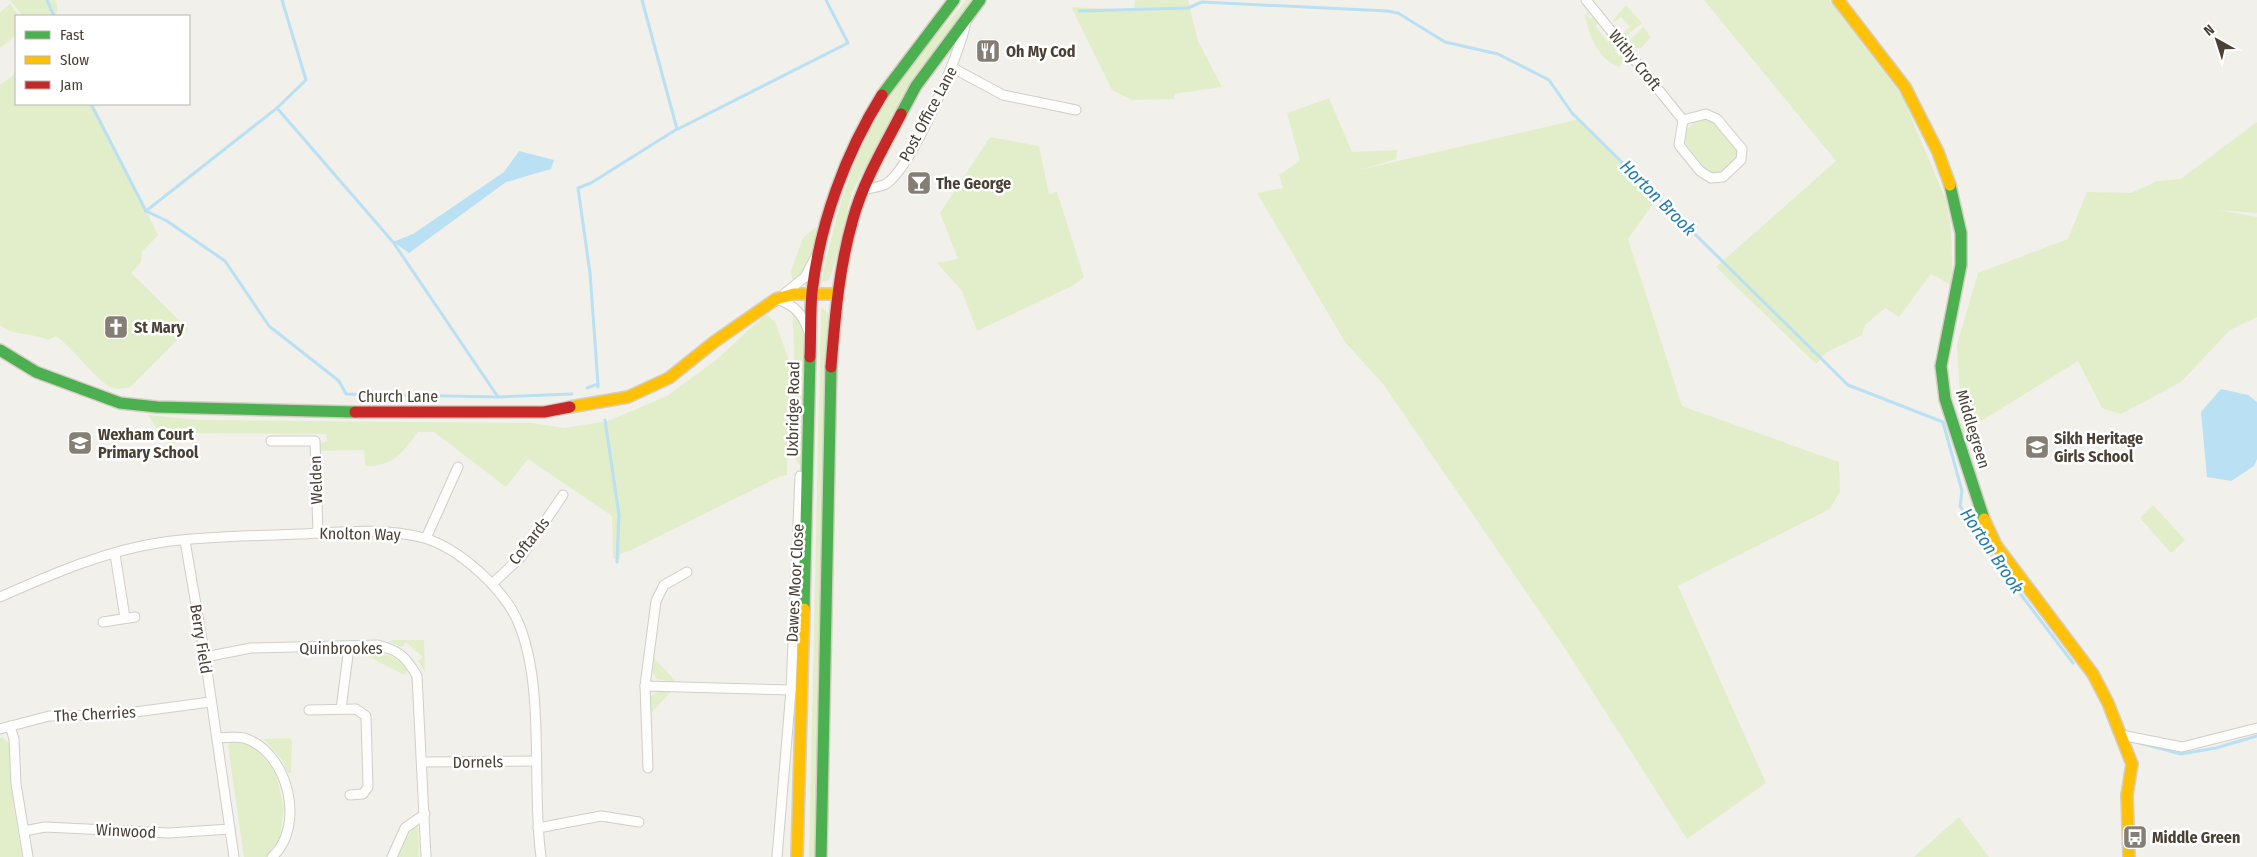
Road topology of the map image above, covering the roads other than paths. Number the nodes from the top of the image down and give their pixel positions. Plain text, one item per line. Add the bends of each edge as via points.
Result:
1 (954, 0) edge
2 (980, 0) edge
3 (1586, 0) edge
4 (1838, 0) edge
5 (968, 17) junction
6 (953, 68) junction
7 (1076, 110) dead end
8 (1683, 120) junction
9 (863, 190) junction
10 (819, 249) junction
11 (812, 293) junction
12 (837, 294) junction
13 (776, 299) junction
14 (810, 335) junction
15 (0, 350) edge
16 (271, 441) dead end
17 (458, 467) dead end
18 (800, 476) dead end
19 (563, 495) dead end
20 (318, 533) junction
21 (426, 538) junction
22 (185, 541) junction
23 (115, 554) junction
24 (688, 572) dead end
25 (492, 584) junction
26 (0, 597) edge
27 (136, 617) dead end
28 (125, 618) junction
29 (103, 622) dead end
30 (349, 647) junction
31 (205, 657) junction
32 (645, 686) junction
33 (791, 690) junction
34 (210, 702) junction
35 (341, 709) junction
36 (310, 710) dead end
37 (10, 726) junction
38 (2257, 728) edge
39 (0, 729) edge
40 (2121, 735) junction
41 (217, 738) junction
42 (535, 761) junction
43 (422, 762) junction
44 (648, 768) dead end
45 (350, 795) dead end
46 (425, 814) junction
47 (639, 822) dead end
48 (538, 828) junction
49 (230, 829) junction
50 (24, 831) junction
51 (28, 857) edge
52 (234, 857) edge
53 (272, 857) edge
54 (392, 857) edge
55 (426, 857) edge
56 (541, 857) edge
57 (777, 857) edge
58 (797, 857) edge
59 (821, 857) edge
60 (2130, 857) edge

1 - 10 street, Uxbridge Road via 874,107 856,141 832,201
2 - 5 street
3 - 8 street, Withy Croft
4 - 40 street, Middlegreen via 1905,87 1938,152 1953,193 1961,233 1961,264 1941,366 1950,416 1983,516 1996,545 2093,674
5 - 6 street, Post Office Lane
5 - 9 street via 916,86
6 - 7 street via 1003,94
6 - 9 street, Post Office Lane via 903,164 885,184
8 - 8 street via 1679,145 1700,171 1711,178 1723,177 1741,160 1742,149 1717,119 1706,114
9 - 12 street via 853,218
10 - 11 street, Uxbridge Road
10 - 13 street, Church Lane via 805,277
11 - 12 street, Church Lane
11 - 13 street, Church Lane
11 - 14 street, Uxbridge Road
12 - 59 street via 830,385
13 - 14 street via 790,303 798,310
13 - 15 street, Church Lane via 669,378 628,397 544,412 357,412 157,407 120,403 36,372
14 - 58 street, Uxbridge Road
16 - 20 street, Welden via 315,441
17 - 21 street
18 - 33 street, Dawes Moor Close
19 - 25 street, Coftards via 521,557
20 - 21 street, Knolton Way via 400,532
20 - 22 street, Knolton Way
21 - 25 street, Knolton Way via 476,568
22 - 23 street, Knolton Way via 163,542
22 - 31 street, Berry Field
23 - 26 street, Knolton Way
23 - 28 street
24 - 32 street via 664,585 656,601
25 - 42 street, Knolton Way via 518,621 527,652 534,694
27 - 28 street
28 - 29 street
30 - 31 street, Quinbrookes via 251,648
30 - 35 street
30 - 43 street, Quinbrookes via 378,645 394,649 408,660 417,676
31 - 34 street, Berry Field
32 - 33 street
32 - 44 street
33 - 57 street, Dawes Moor Close
34 - 37 street, The Cherries via 113,715 49,716
34 - 41 street, Berry Field
35 - 36 street
35 - 45 street via 356,709 366,716 368,787 363,794
37 - 39 street, The Cherries
37 - 50 street
38 - 40 street via 2182,747
40 - 60 street, Middlegreen via 2132,764 2127,796
41 - 49 street, Berry Field
41 - 53 street via 245,739 259,746 278,765 289,794 290,823 282,848
42 - 43 street, Dornels
42 - 48 street, Knolton Way
43 - 46 street, Quinbrookes
46 - 54 street via 405,828
46 - 55 street, Quinbrookes
47 - 48 street via 601,816
48 - 56 street, Knolton Way
49 - 50 street, Winwood via 169,833 45,827
49 - 52 street, Berry Field
50 - 51 street

